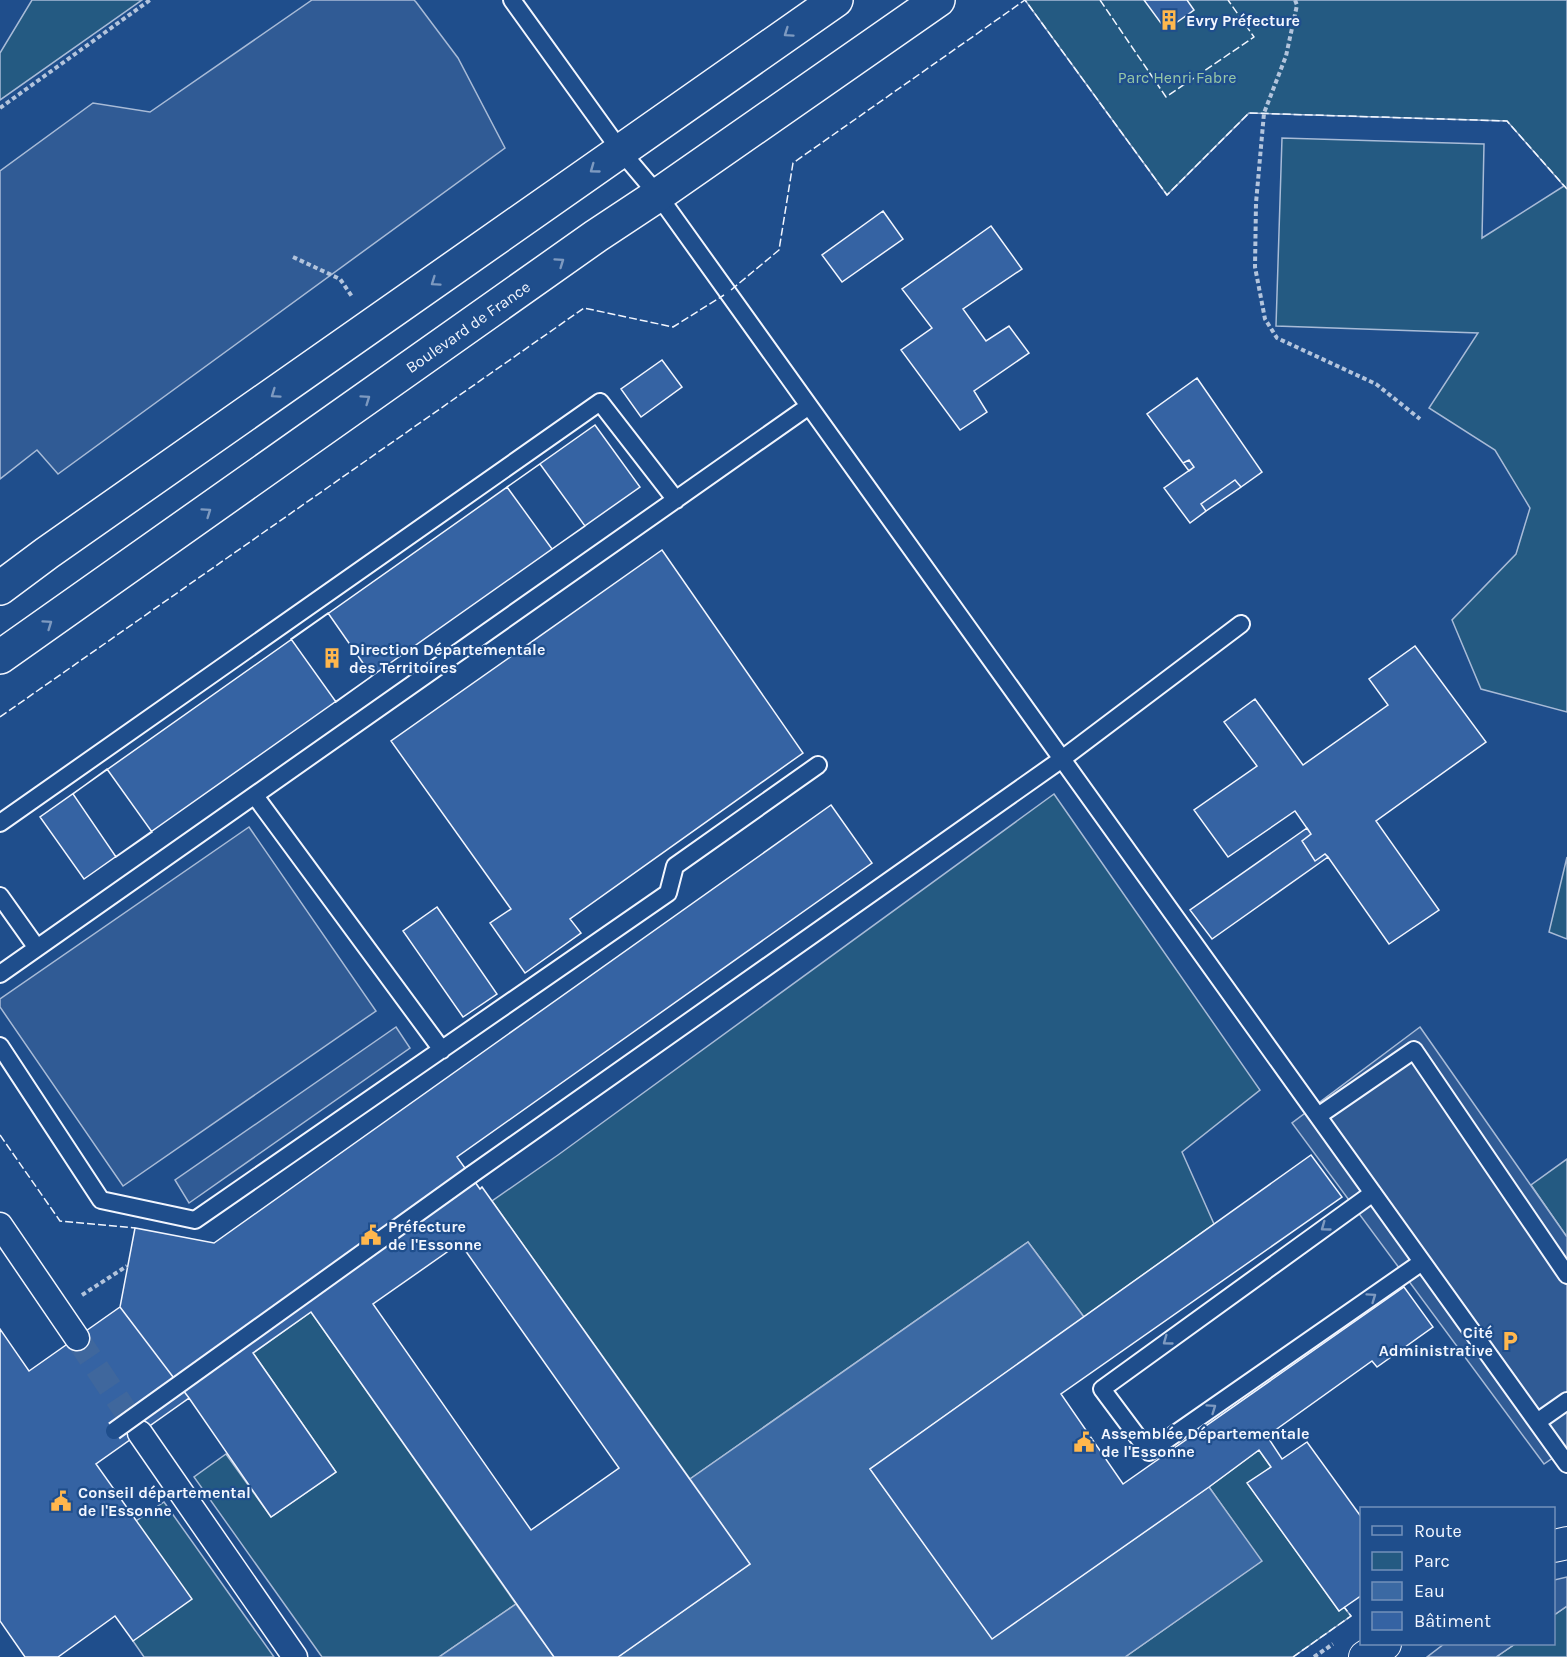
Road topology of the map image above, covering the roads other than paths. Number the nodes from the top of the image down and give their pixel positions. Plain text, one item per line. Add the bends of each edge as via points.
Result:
1 (512, 0) edge
2 (836, 0) edge
3 (938, 0) edge
4 (620, 150) junction
5 (658, 195) junction
6 (809, 406) junction
7 (676, 500) junction
8 (0, 588) edge
9 (1241, 624) dead end
10 (0, 657) edge
11 (1062, 759) junction
12 (818, 765) dead end
13 (255, 796) junction
14 (0, 823) edge
15 (0, 896) edge
16 (37, 948) junction
17 (0, 974) edge
18 (0, 1046) edge
19 (442, 1050) junction
20 (1318, 1116) junction
21 (1373, 1193) junction
22 (0, 1226) edge
23 (1422, 1262) junction
24 (1567, 1275) edge
25 (77, 1338) tunnel mouth
26 (1567, 1401) edge
27 (1537, 1422) junction
28 (114, 1431) dead end
29 (140, 1433) tunnel mouth
30 (1567, 1464) edge
31 (1383, 1645) edge
32 (295, 1657) edge
33 (1365, 1657) edge

1 - 4 lane
2 -> 4 main road
3 - 5 main road, Boulevard de France
4 - 5 lane
4 -> 8 main road
5 - 6 lane
10 -> 5 main road, Boulevard de France
6 - 7 lane
6 - 11 lane
7 - 13 lane
7 - 14 lane via 600,402
9 - 11 lane
11 - 20 lane
11 - 28 lane, bridge
12 - 19 lane via 675,866 668,893
13 - 16 lane
13 - 19 lane
15 - 16 lane
16 - 17 lane
18 - 19 lane via 101,1200 195,1220
20 - 21 lane
20 - 24 lane via 1414,1050
21 - 23 lane
21 -> 23 lane via 1102,1389 1149,1452
22 - 25 street
23 - 27 lane
26 - 27 lane
27 - 30 lane
29 - 32 street
31 - 33 street

